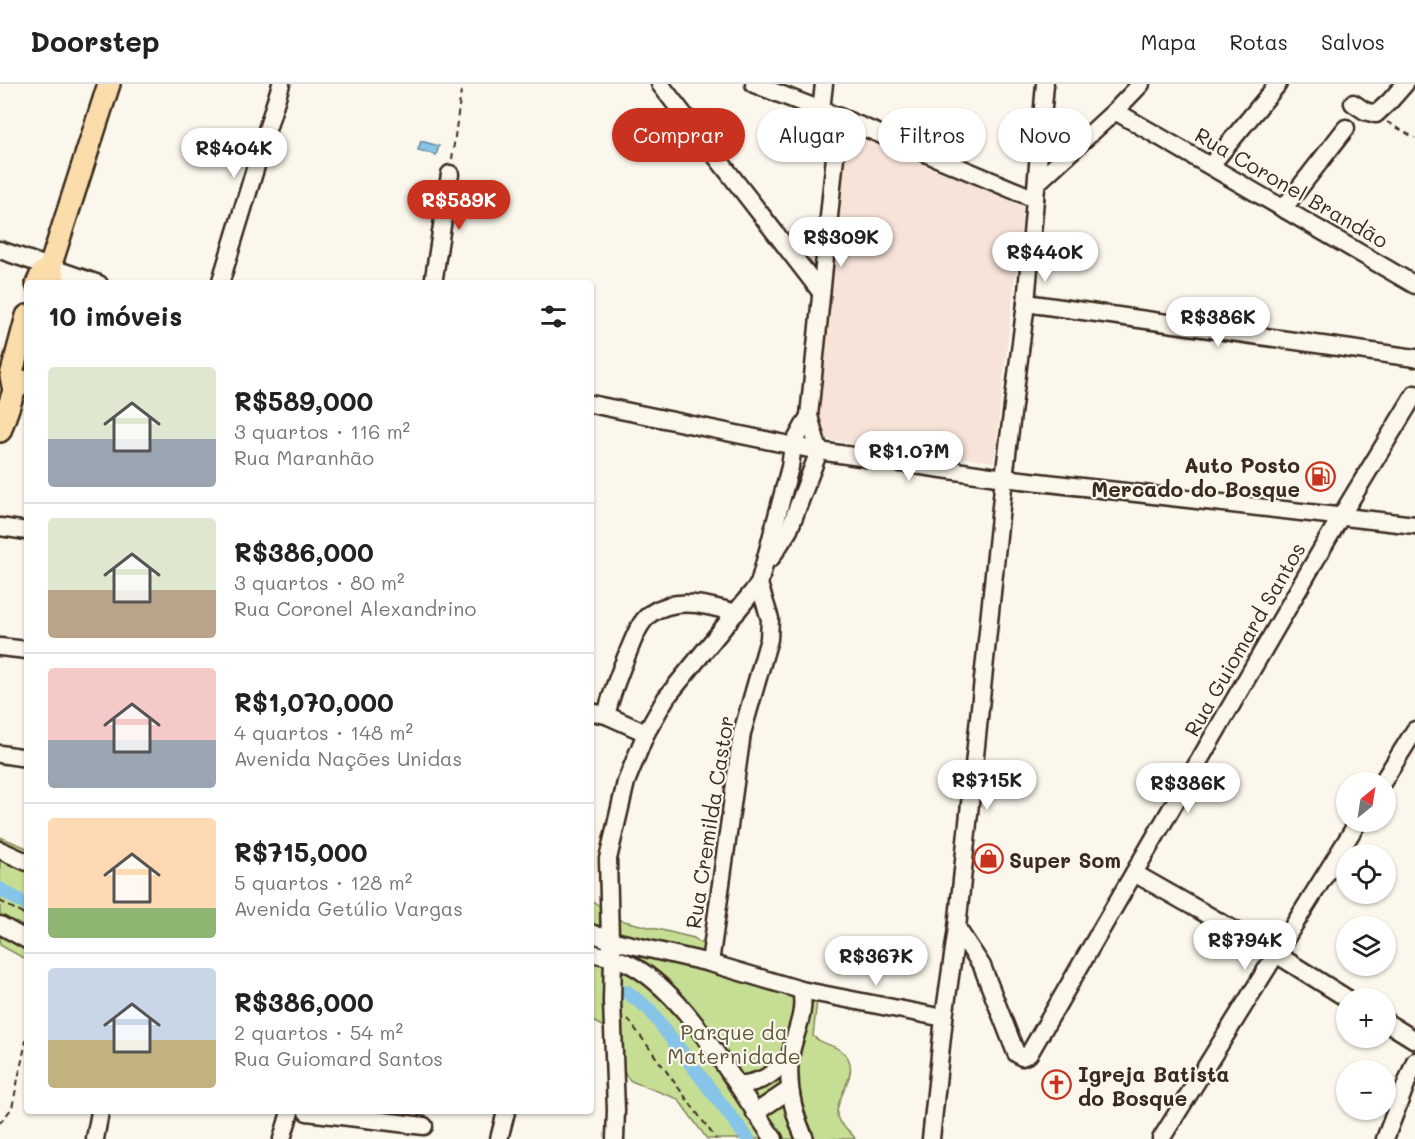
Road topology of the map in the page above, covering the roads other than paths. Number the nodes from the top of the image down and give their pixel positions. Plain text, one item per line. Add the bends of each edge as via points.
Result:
1 (109, 84) edge
2 (281, 84) edge
3 (660, 84) edge
4 (754, 84) edge
5 (824, 84) edge
6 (1045, 84) edge
7 (1141, 84) edge
8 (1278, 84) edge
9 (1405, 84) edge
10 (1353, 103) dead end
11 (816, 108) edge
12 (821, 108) edge
13 (1115, 111) junction
14 (866, 127) edge
15 (1346, 128) dead end
16 (834, 162) edge
17 (1211, 165) junction
18 (450, 174) road end
19 (1036, 191) junction
20 (1283, 210) junction
21 (0, 250) edge
22 (47, 277) edge
23 (69, 280) edge
24 (220, 280) edge
25 (434, 280) edge
26 (1415, 285) edge
27 (821, 292) junction
28 (1026, 303) junction
29 (24, 327) edge
30 (1415, 358) edge
31 (24, 377) edge
32 (20, 392) edge
33 (1415, 394) edge
34 (594, 405) edge
35 (809, 416) junction
36 (0, 431) edge
37 (793, 445) junction
38 (819, 451) junction
39 (1004, 478) junction
40 (1341, 516) junction
41 (1415, 525) edge
42 (0, 527) edge
43 (24, 531) edge
44 (765, 566) junction
45 (759, 584) junction
46 (735, 613) junction
47 (0, 647) edge
48 (24, 650) edge
49 (598, 714) edge
50 (1415, 730) edge
51 (646, 733) junction
52 (0, 754) edge
53 (24, 758) edge
54 (1389, 772) edge
55 (1352, 832) edge
56 (0, 850) edge
57 (24, 861) edge
58 (1134, 873) junction
59 (0, 925) edge
60 (957, 928) junction
61 (594, 934) edge
62 (24, 938) edge
63 (610, 940) junction
64 (594, 953) edge
65 (1276, 954) junction
66 (613, 958) junction
67 (710, 963) junction
68 (801, 990) junction
69 (1336, 992) edge
70 (944, 1018) junction
71 (1396, 1028) edge
72 (1415, 1040) edge
73 (790, 1057) junction
74 (1415, 1061) edge
75 (738, 1085) junction
76 (789, 1090) junction
77 (755, 1113) junction
78 (100, 1114) edge
79 (289, 1114) edge
80 (324, 1114) edge
81 (506, 1114) edge
82 (424, 1126) dead end
83 (95, 1139) edge
84 (282, 1139) edge
85 (500, 1139) edge
86 (615, 1139) edge
87 (774, 1139) edge
88 (805, 1139) edge
89 (931, 1139) edge
90 (1161, 1139) edge
91 (1385, 1139) edge

1 - 22 main road
2 - 24 street
3 - 27 street
4 - 11 street
5 - 12 street
6 - 19 street
7 - 13 street
8 - 17 street
9 - 10 street via 1376,114
13 - 17 street, Rua Coronel Brandão
13 - 19 street
14 - 19 street
15 - 20 street
16 - 27 street
17 - 20 street, Rua Coronel Brandão
18 - 25 street
19 - 28 street
20 - 26 street, Rua Coronel Brandão
21 - 22 street
22 - 23 street
27 - 35 street
28 - 30 street
28 - 39 street
29 - 32 main road via 11,376
31 - 32 main road
32 - 36 main road
33 - 40 street, Rua Guiomard Santos
34 - 37 street
35 - 37 street
35 - 38 street
37 - 38 street
37 - 44 street
38 - 39 street
38 - 44 street via 789,530
39 - 40 street
39 - 60 street
40 - 41 street
40 - 58 street, Rua Guiomard Santos
42 - 43 street
44 - 45 street
45 - 46 street
45 - 67 street, Rua Cremilda Castor via 771,619 769,639 742,733
46 - 49 street via 686,604 668,606 649,615 637,631
46 - 51 street via 666,698
47 - 48 street
49 - 51 street
50 - 54 street
51 - 63 street via 626,782 608,859
52 - 53 street
55 - 65 street
56 - 57 street
58 - 60 street, Rua Guiomard Santos via 1031,1052 1025,1056 1016,1053 982,966
58 - 65 street
59 - 62 street
60 - 70 street
61 - 63 street
63 - 66 street
63 - 67 street
64 - 66 street
65 - 69 street
65 - 90 street
66 - 75 street via 651,979 682,1008
66 - 86 street
67 - 68 street
68 - 70 street
68 - 73 street via 803,1010
70 - 89 street
71 - 72 street
73 - 75 street via 757,1083
73 - 76 street
74 - 91 street
75 - 77 street
76 - 77 street
76 - 88 street
77 - 87 street
78 - 83 street
79 - 84 street
80 - 82 street
81 - 85 street

